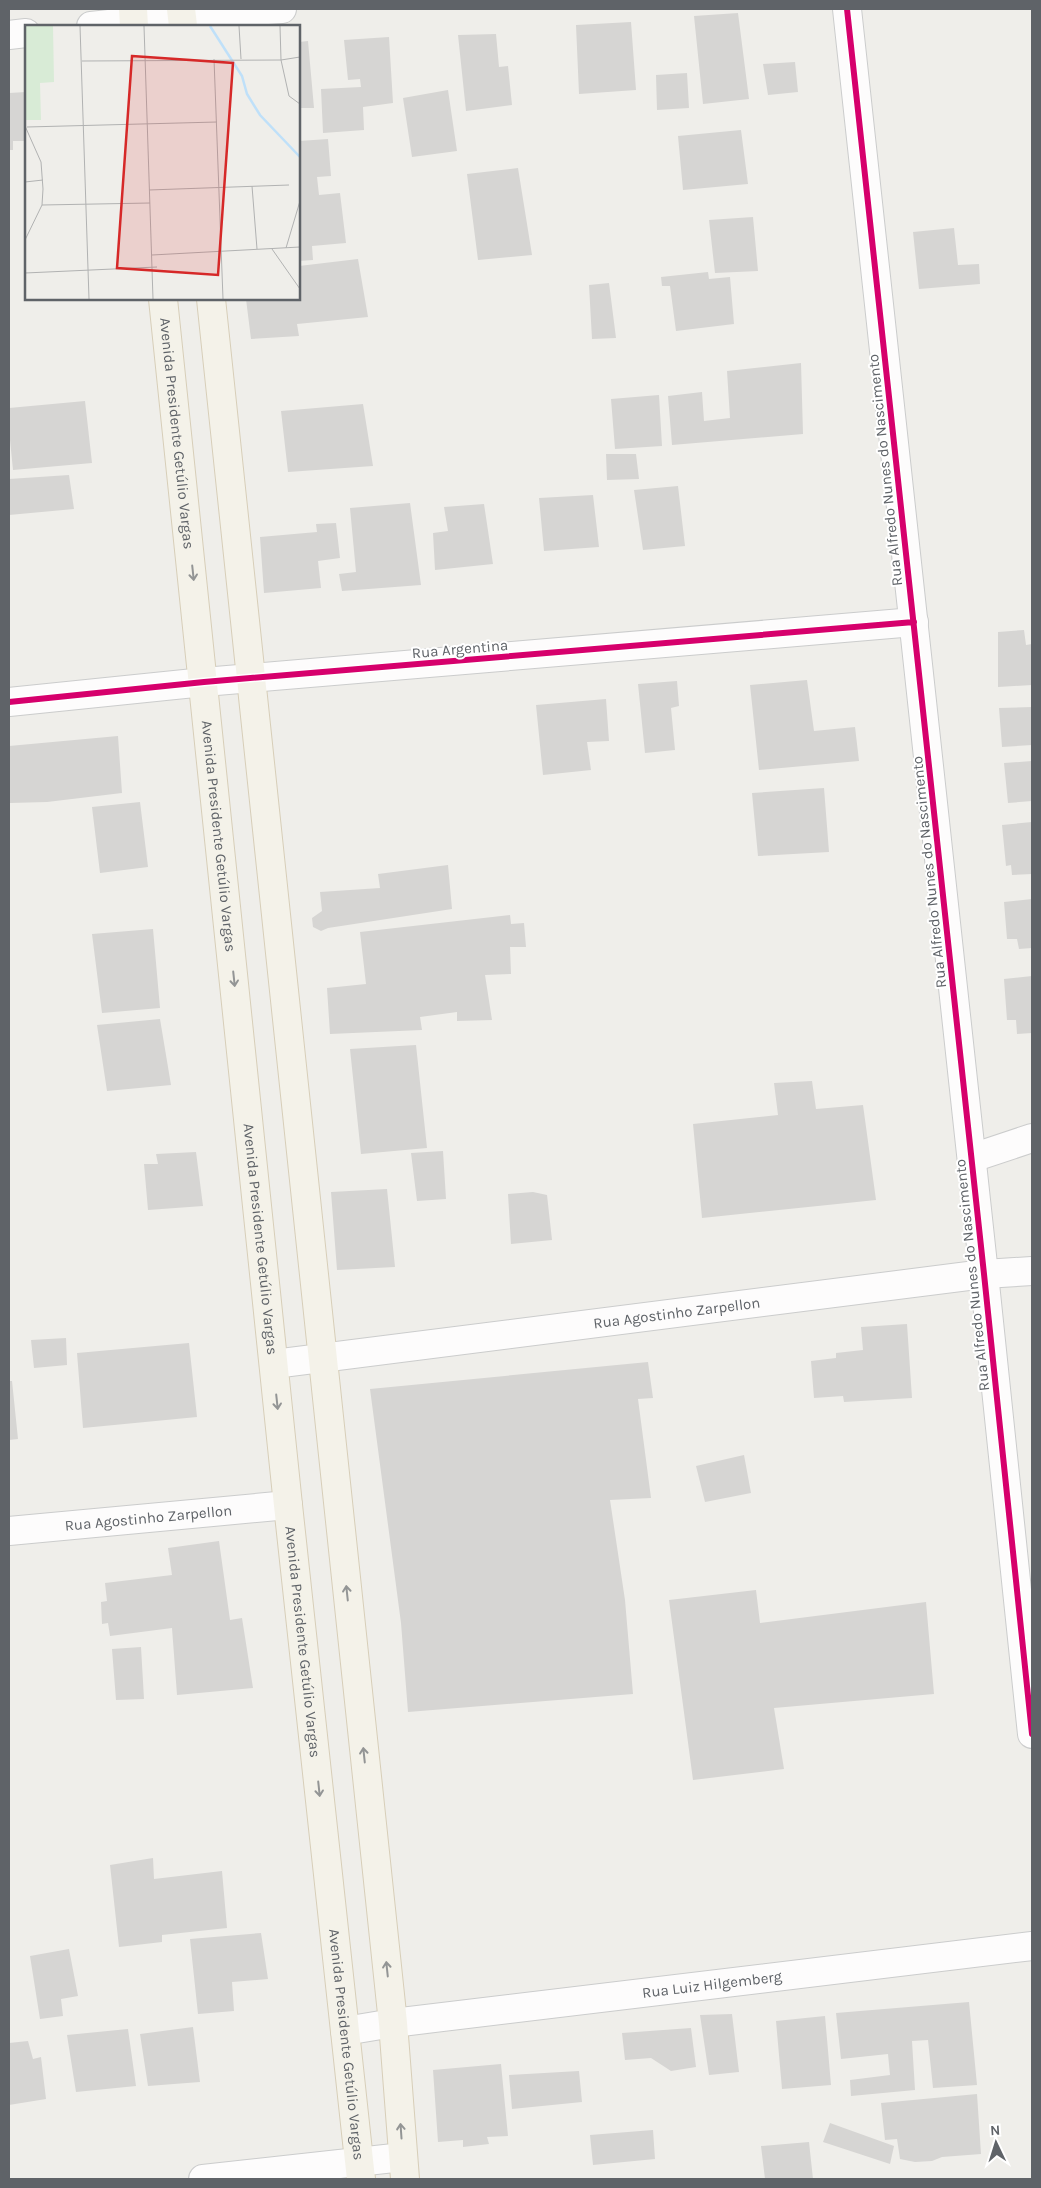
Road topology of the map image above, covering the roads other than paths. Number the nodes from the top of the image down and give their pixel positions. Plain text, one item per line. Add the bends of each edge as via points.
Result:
1 (282, 9) edge
2 (847, 9) edge
3 (182, 17) edge
4 (134, 19) edge
5 (97, 25) edge
6 (25, 33) edge
7 (9, 35) edge
8 (163, 300) edge
9 (211, 300) edge
10 (914, 622) junction
11 (250, 679) junction
12 (204, 682) junction
13 (9, 702) edge
14 (1032, 1138) edge
15 (972, 1158) junction
16 (1032, 1271) edge
17 (984, 1274) junction
18 (323, 1358) junction
19 (274, 1364) junction
20 (288, 1505) junction
21 (9, 1531) edge
22 (1032, 1734) edge
23 (1032, 1946) edge
24 (393, 2023) junction
25 (345, 2031) junction
26 (404, 2168) edge
27 (360, 2170) edge
28 (203, 2179) edge

1 - 3 street
2 - 10 street, Rua Alfredo Nunes do Nascimento
3 - 4 street
4 - 5 street
6 - 7 street
8 -> 12 main road, Avenida Presidente Getúlio Vargas
9 - 11 main road
10 - 11 street, Rua Argentina
10 - 15 street, Rua Alfredo Nunes do Nascimento
11 - 12 street, Rua Argentina
11 - 18 main road
12 - 13 street, Rua Argentina
12 -> 19 main road, Avenida Presidente Getúlio Vargas
14 - 15 street
15 - 17 street, Rua Alfredo Nunes do Nascimento
16 - 17 street, Rua Agostinho Zarpellon
17 - 18 street, Rua Agostinho Zarpellon
17 - 22 street, Rua Alfredo Nunes do Nascimento
18 - 19 street, Rua Agostinho Zarpellon
24 -> 18 main road
19 -> 20 main road, Avenida Presidente Getúlio Vargas
20 - 21 street, Rua Agostinho Zarpellon
20 -> 25 main road, Avenida Presidente Getúlio Vargas
23 - 24 street, Rua Luiz Hilgemberg
24 - 25 street, Rua Luiz Hilgemberg
26 -> 24 main road
25 - 27 main road, Avenida Presidente Getúlio Vargas
26 - 27 street
27 - 28 street

